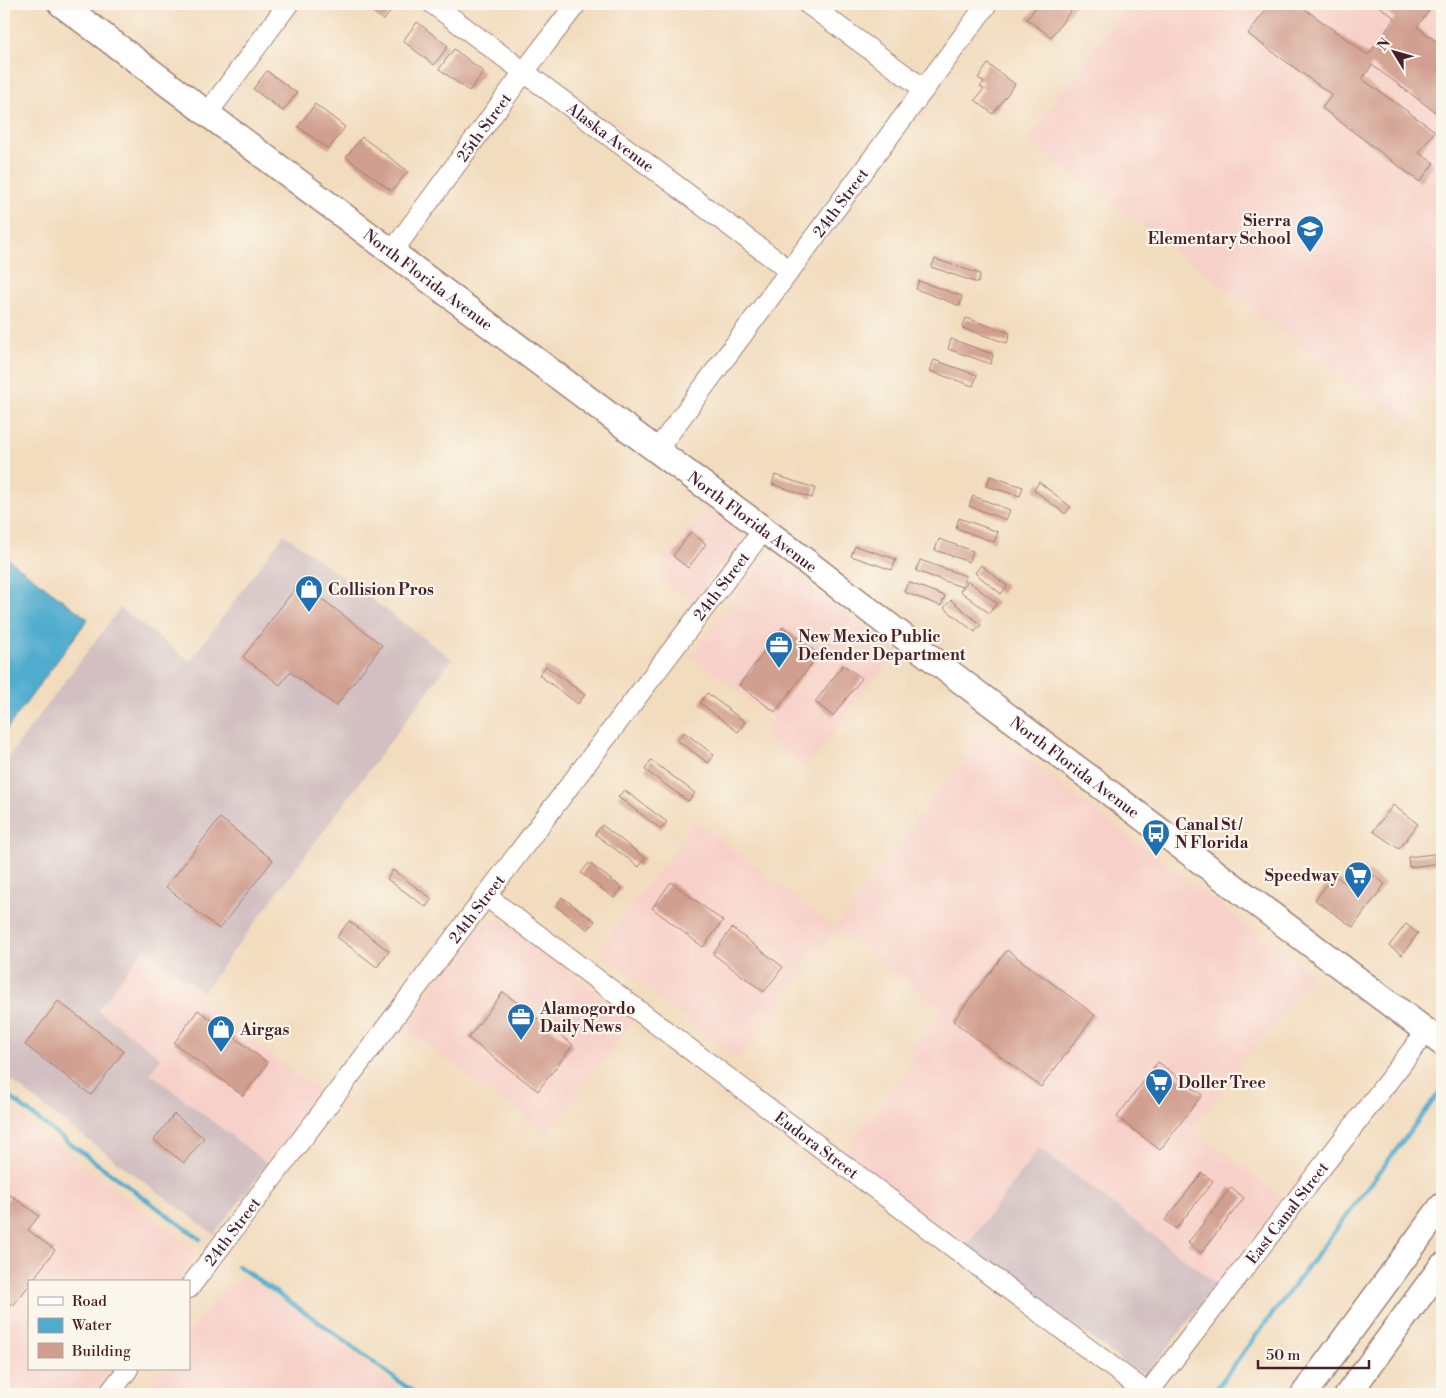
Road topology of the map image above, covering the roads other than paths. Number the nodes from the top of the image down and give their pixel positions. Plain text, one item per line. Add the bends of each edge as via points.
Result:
1 (61, 4) edge
2 (288, 4) edge
3 (433, 4) edge
4 (576, 4) edge
5 (808, 4) edge
6 (986, 4) edge
7 (524, 72) junction
8 (924, 89) junction
9 (207, 114) junction
10 (392, 252) junction
11 (789, 270) junction
12 (657, 450) junction
13 (764, 529) junction
14 (486, 896) junction
15 (1434, 1038) edge
16 (1442, 1206) edge
17 (1442, 1266) edge
18 (190, 1287) edge
19 (127, 1370) edge
20 (108, 1394) edge
21 (1147, 1394) edge
22 (1304, 1394) edge
23 (1348, 1394) edge

1 - 9 main road, North Florida Avenue
2 - 9 street
3 - 7 street, Alaska Avenue
4 - 7 street, 25th Street
5 - 8 street
6 - 8 street, 24th Street
7 - 10 street, 25th Street
7 - 11 street, Alaska Avenue
8 - 11 street, 24th Street
9 - 10 main road, North Florida Avenue
10 - 12 main road, North Florida Avenue
11 - 12 street, 24th Street
12 - 13 main road, North Florida Avenue
13 - 14 street, 24th Street
13 - 15 main road, North Florida Avenue
14 - 18 street, 24th Street
14 - 21 street, Eudora Street
15 - 21 street, East Canal Street
16 - 22 main road
17 - 23 main road
19 - 20 street

